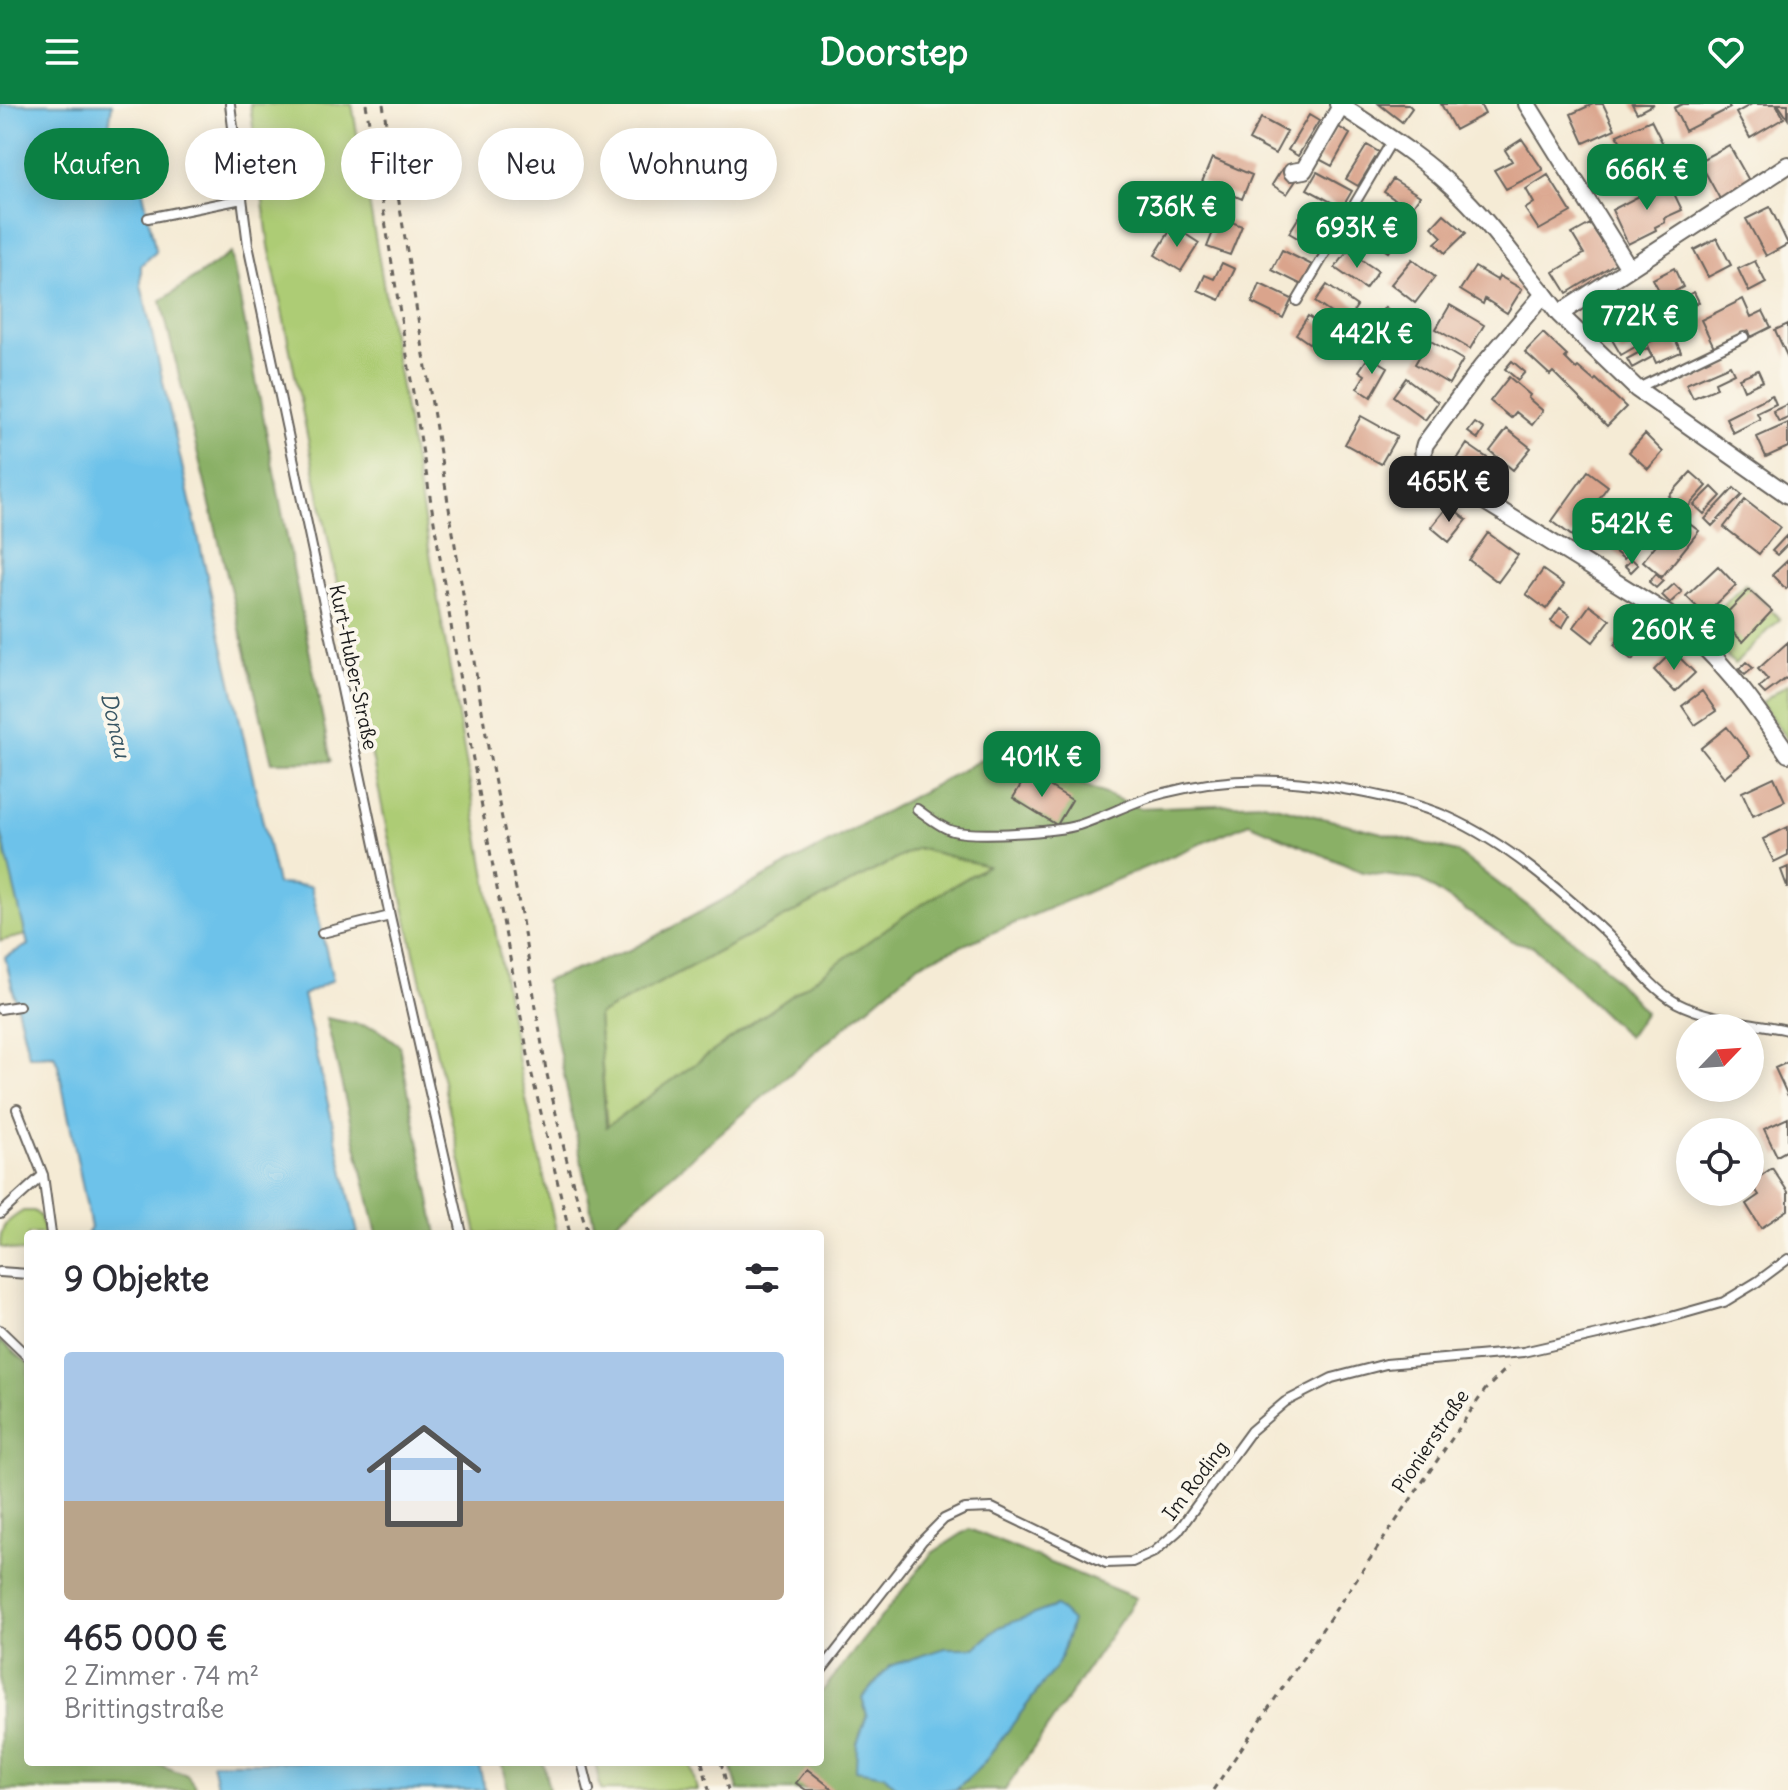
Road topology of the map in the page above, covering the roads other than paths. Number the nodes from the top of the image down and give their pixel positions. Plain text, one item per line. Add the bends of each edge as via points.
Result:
1 (230, 104) edge
2 (1527, 104) edge
3 (1340, 105) edge
4 (233, 128) edge
5 (1393, 138) junction
6 (1788, 165) edge
7 (1292, 172) dead end
8 (237, 200) edge
9 (242, 200) edge
10 (148, 218) dead end
11 (1629, 268) junction
12 (1544, 294) junction
13 (1297, 301) dead end
14 (1559, 314) junction
15 (1744, 337) dead end
16 (1637, 389) junction
17 (1788, 495) edge
18 (1788, 754) edge
19 (917, 809) dead end
20 (390, 916) junction
21 (322, 933) dead end
22 (19, 1006) dead end
23 (0, 1009) edge
24 (1788, 1030) edge
25 (17, 1109) dead end
26 (43, 1175) junction
27 (0, 1214) edge
28 (50, 1230) edge
29 (461, 1230) edge
30 (1788, 1259) edge
31 (0, 1272) edge
32 (24, 1274) edge
33 (0, 1330) edge
34 (24, 1353) edge
35 (824, 1667) edge
36 (583, 1766) edge
37 (589, 1790) edge

1 - 4 lane, Kurt-Huber-Straße
2 - 11 street
3 - 5 street
3 - 7 street via 1304,170
5 - 12 street via 1467,201
5 - 13 lane
6 - 11 street
8 - 10 lane
9 - 20 lane, Kurt-Huber-Straße
11 - 14 street
12 - 14 street
12 - 18 street via 1481,368 1425,444 1423,458 1690,631 1732,675
14 - 16 street
15 - 16 lane
16 - 17 street
19 - 24 lane via 952,831 1016,833 1076,826 1162,793 1222,783 1277,780 1392,799 1448,817 1502,848 1557,888 1677,1003
20 - 21 lane
20 - 29 lane, Kurt-Huber-Straße
22 - 23 lane
25 - 26 lane
26 - 27 lane
26 - 28 lane
30 - 35 lane, Im Roding via 1724,1302 1646,1324 1523,1352 1386,1364 1332,1378 1285,1402 1251,1431 1178,1531 1154,1552 1132,1562 1106,1563 992,1508 965,1509 944,1519 922,1541
31 - 32 lane
33 - 34 lane
36 - 37 lane

